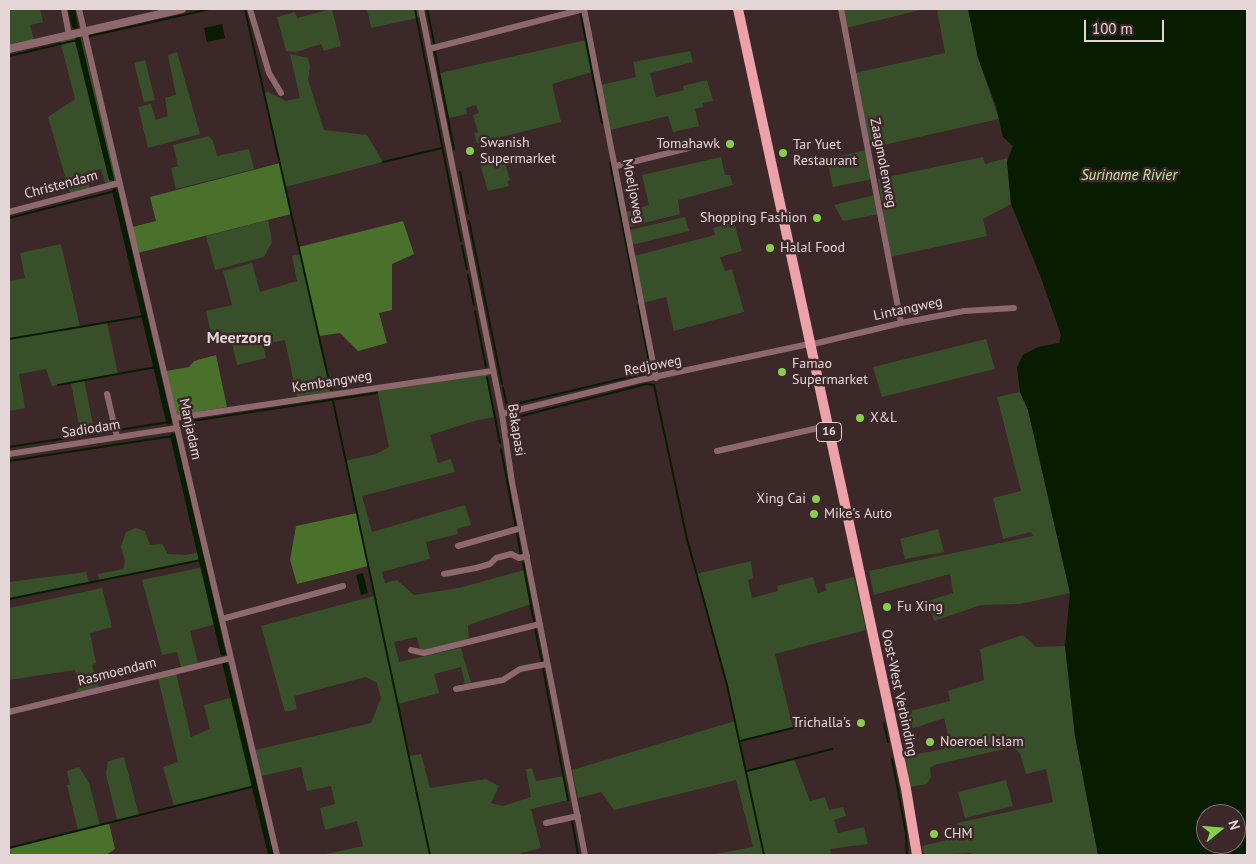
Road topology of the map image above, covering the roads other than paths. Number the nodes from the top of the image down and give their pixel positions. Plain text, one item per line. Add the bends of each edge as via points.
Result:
1 (64, 9) edge
2 (79, 9) edge
3 (182, 9) edge
4 (250, 9) edge
5 (421, 9) edge
6 (738, 9) edge
7 (841, 9) edge
8 (581, 10) edge
9 (83, 32) junction
10 (70, 34) junction
11 (9, 49) edge
12 (430, 49) junction
13 (281, 93) dead end
14 (701, 145) dead end
15 (616, 166) junction
16 (119, 183) junction
17 (9, 212) edge
18 (1014, 308) dead end
19 (901, 323) junction
20 (809, 344) junction
21 (492, 371) junction
22 (656, 378) junction
23 (107, 394) dead end
24 (502, 414) junction
25 (175, 418) junction
26 (827, 426) junction
27 (177, 428) junction
28 (117, 437) junction
29 (717, 451) dead end
30 (9, 454) edge
31 (521, 528) junction
32 (458, 546) dead end
33 (527, 556) junction
34 (444, 574) dead end
35 (343, 586) dead end
36 (222, 619) junction
37 (540, 624) junction
38 (411, 650) dead end
39 (231, 658) junction
40 (547, 664) junction
41 (456, 689) dead end
42 (9, 712) edge
43 (578, 816) junction
44 (546, 823) dead end
45 (277, 855) edge
46 (585, 855) edge
47 (917, 855) edge

1 - 10 street
2 - 9 street, Manjadam
3 - 9 street
4 - 13 street via 269,73
5 - 12 street, Bakapasi
6 - 20 main road, Oost-West Verbinding / 16
7 - 19 street, Zaagmolenweg
8 - 12 street
8 - 15 street, Moeljoweg
9 - 10 street
9 - 16 street, Manjadam
10 - 11 street
12 - 21 street, Bakapasi
14 - 15 street
15 - 22 street, Moeljoweg
16 - 17 street, Christendam
16 - 25 street, Manjadam
18 - 19 street, Lintangweg via 964,311
19 - 20 street, Lintangweg
20 - 22 street, Redjoweg
20 - 26 main road, Oost-West Verbinding / 16
21 - 24 street, Bakapasi
21 - 25 street, Kembangweg
22 - 24 street, Redjoweg
23 - 28 street
24 - 31 street, Bakapasi
25 - 27 street, Manjadam
26 - 29 street
26 - 47 main road, Oost-West Verbinding / 16 via 906,790
27 - 28 street, Sadiodam
27 - 36 street, Manjadam
28 - 30 street, Sadiodam
31 - 32 street
31 - 33 street, Bakapasi
33 - 34 street via 518,558 512,554 496,558 490,564
33 - 37 street, Bakapasi
35 - 36 street
36 - 39 street, Manjadam
37 - 38 street via 424,653
37 - 40 street, Bakapasi
39 - 42 street, Rasmoendam
39 - 45 street, Manjadam
40 - 41 street via 520,669 502,680
40 - 43 street, Bakapasi
43 - 44 street
43 - 46 street, Bakapasi

